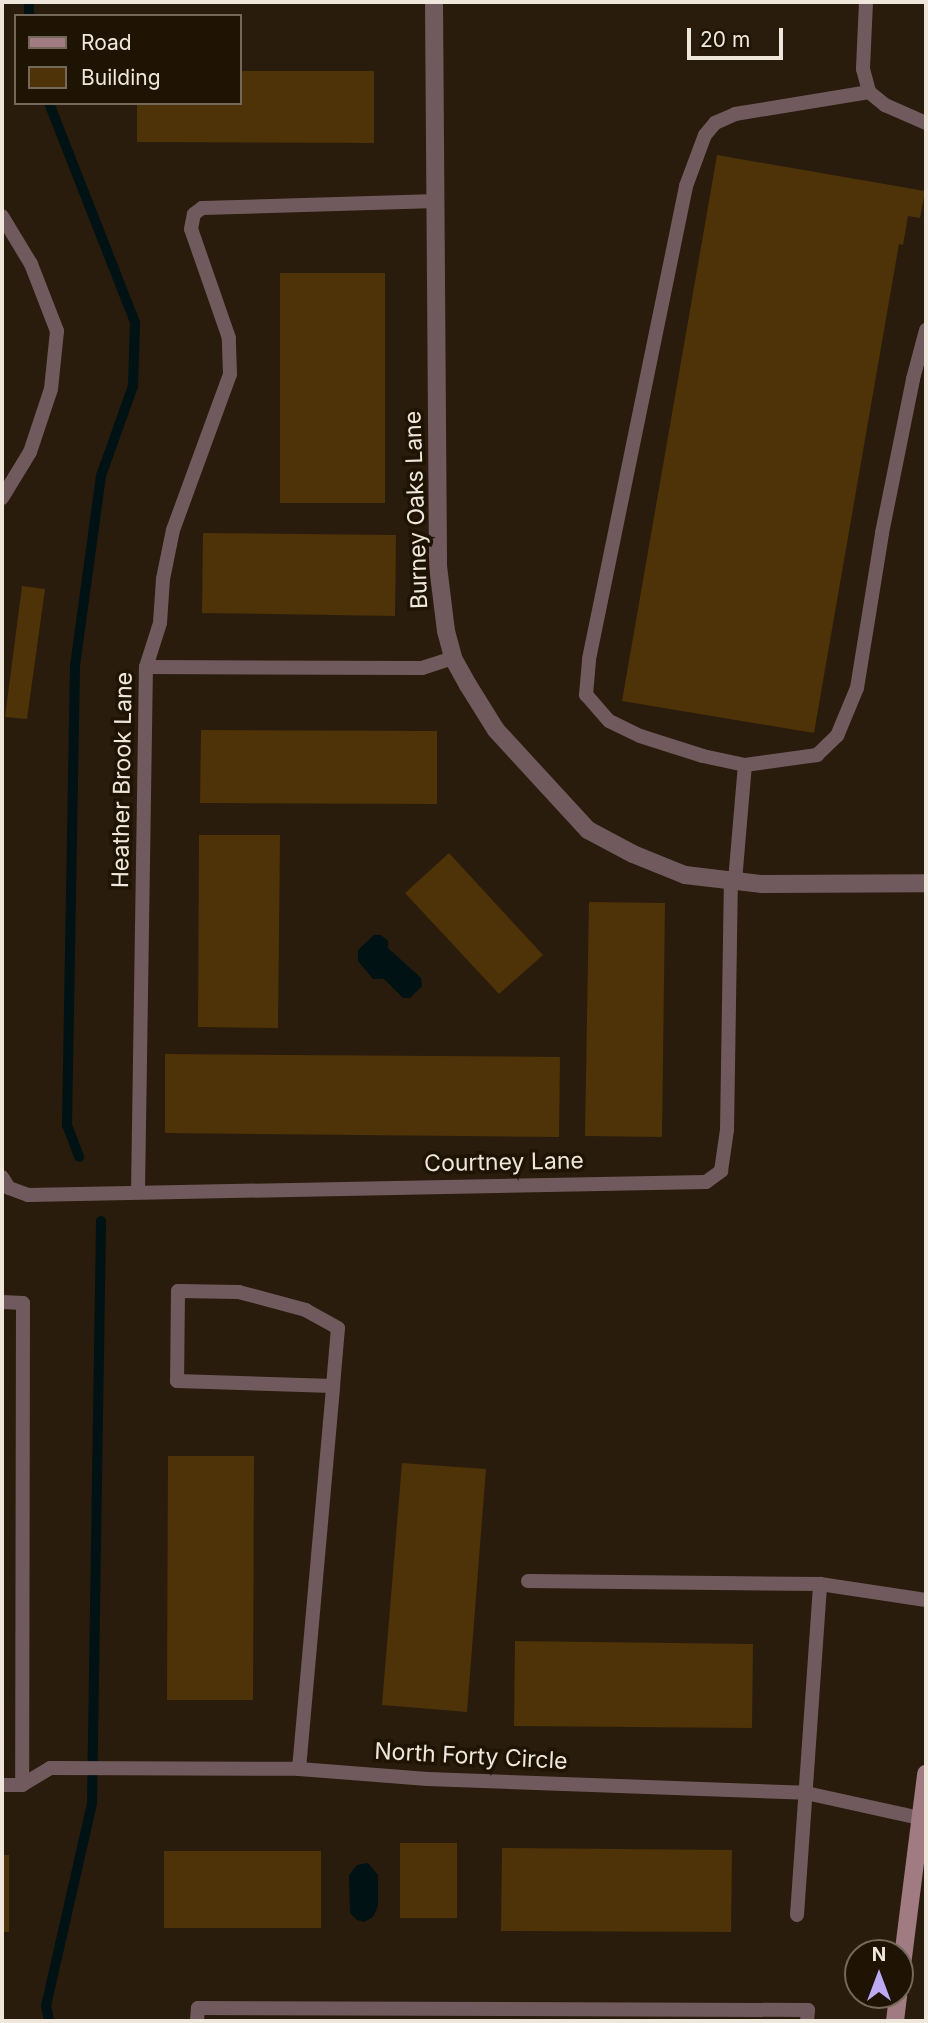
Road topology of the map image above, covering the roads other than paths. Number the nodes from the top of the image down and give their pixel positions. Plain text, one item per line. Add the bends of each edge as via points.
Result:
1 (435, 2) edge
2 (866, 2) edge
3 (869, 92) junction
4 (926, 122) edge
5 (437, 201) junction
6 (2, 216) edge
7 (926, 330) edge
8 (2, 498) edge
9 (453, 658) junction
10 (146, 667) junction
11 (745, 765) junction
12 (733, 881) junction
13 (926, 883) edge
14 (2, 1177) edge
15 (138, 1191) junction
16 (2, 1303) edge
17 (333, 1386) junction
18 (528, 1581) dead end
19 (820, 1584) junction
20 (926, 1600) edge
21 (299, 1769) junction
22 (926, 1774) edge
23 (2, 1785) edge
24 (22, 1785) junction
25 (806, 1793) junction
26 (920, 1818) junction
27 (797, 1915) dead end
28 (905, 1939) edge
29 (197, 2021) edge
30 (807, 2021) edge

1 - 5 street, Burney Oaks Lane
2 - 3 lane via 863,69
3 - 4 lane via 885,105
3 - 11 lane via 736,114 715,123 705,135 686,186 589,659 586,695 609,720 640,736 703,757
5 - 9 street, Burney Oaks Lane via 438,566
5 - 10 lane, Heather Brook Lane via 202,208 194,214 191,229 229,338 230,374 173,530 160,623
6 - 8 lane via 31,264 57,331 56,364 47,402 30,452
7 - 11 lane via 881,533 857,688 847,713 837,736 817,755
9 - 10 lane via 422,668
9 - 12 street, Burney Oaks Lane via 496,730 588,830 685,875
10 - 15 lane, Heather Brook Lane
11 - 12 lane, Courtney Lane
12 - 13 street, Burney Oaks Lane
12 - 15 lane, Courtney Lane via 727,1130 721,1171 706,1182
14 - 15 lane, Courtney Lane via 9,1188 28,1195
16 - 24 lane via 23,1303
17 - 17 lane via 338,1328 306,1310 239,1292 178,1291 177,1381
17 - 21 lane
18 - 19 lane
19 - 20 lane
19 - 25 lane
21 - 24 lane, North Forty Circle via 50,1768
21 - 25 lane, North Forty Circle via 428,1779
22 - 26 main road
23 - 24 lane
25 - 26 lane, North Forty Circle
25 - 27 lane
26 - 28 main road
29 - 30 lane via 198,2008 225,2008 808,2010

